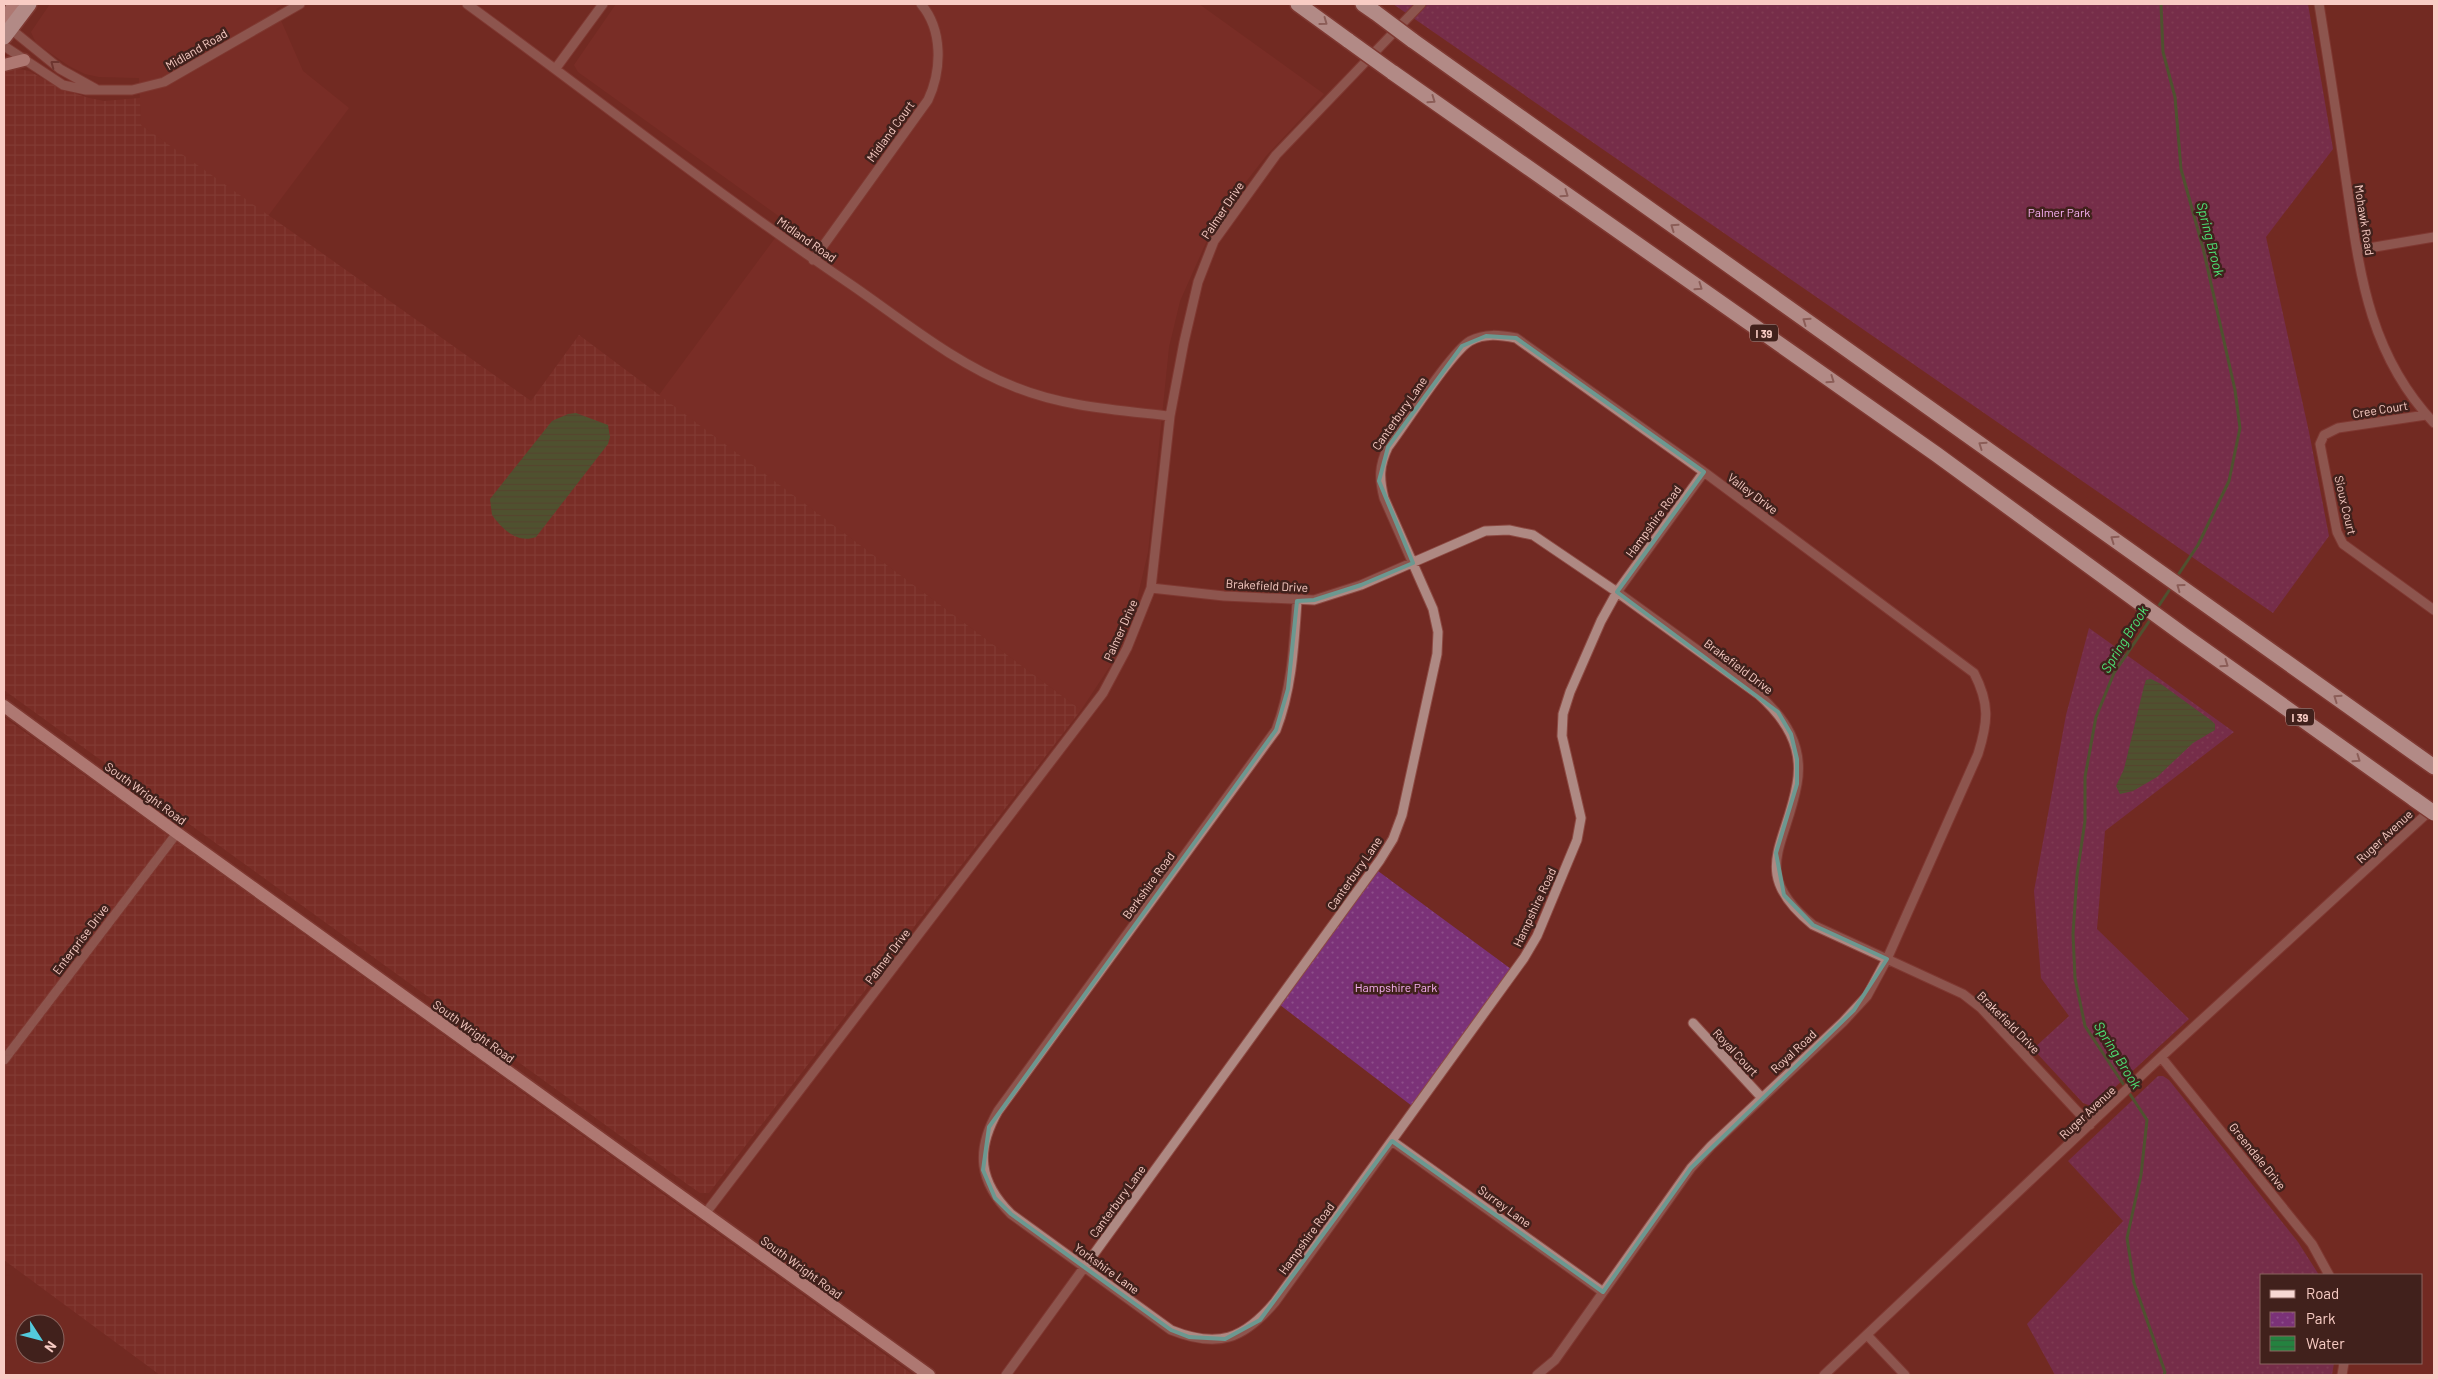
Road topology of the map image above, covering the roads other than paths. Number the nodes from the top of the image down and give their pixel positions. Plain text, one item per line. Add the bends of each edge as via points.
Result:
1 (13, 4) edge
2 (29, 4) edge
3 (300, 4) edge
4 (467, 4) edge
5 (603, 4) edge
6 (921, 4) edge
7 (1298, 4) edge
8 (1363, 4) edge
9 (1421, 4) edge
10 (2319, 4) edge
11 (5, 27) edge
12 (4, 46) edge
13 (24, 60) junction
14 (4, 64) edge
15 (556, 68) junction
16 (96, 90) junction
17 (2434, 237) edge
18 (2357, 250) junction
19 (813, 260) junction
20 (1486, 336) joint
21 (2426, 414) junction
22 (1170, 416) junction
23 (2434, 423) edge
24 (2338, 428) joint
25 (1704, 472) junction
26 (1413, 563) junction
27 (1151, 588) junction
28 (1617, 592) junction
29 (1297, 601) junction
30 (2434, 610) edge
31 (1986, 700) joint
32 (4, 706) edge
33 (2434, 767) edge
34 (2434, 807) edge
35 (2434, 813) edge
36 (177, 833) junction
37 (1887, 959) junction
38 (1693, 1023) dead end
39 (2161, 1057) junction
40 (4, 1060) edge
41 (1762, 1098) junction
42 (2090, 1125) junction
43 (1392, 1140) junction
44 (983, 1170) joint
45 (705, 1214) junction
46 (1085, 1267) junction
47 (2328, 1274) edge
48 (1603, 1292) junction
49 (1243, 1332) joint
50 (1867, 1335) junction
51 (930, 1375) edge
52 (1006, 1375) edge
53 (1537, 1375) edge
54 (1824, 1375) edge
55 (1905, 1375) edge

1 - 11 main road
2 - 11 highway
3 - 16 street, Midland Road via 164,82 132,90
4 - 15 street, Midland Road
5 - 15 street
6 - 19 street, Midland Court via 930,14 939,47 935,85 928,100
7 -> 35 highway, I 39, bridge via 1936,454
33 -> 8 highway, bridge
9 - 22 street, Palmer Drive via 1276,156 1214,240 1198,282
10 - 18 street, Mohawk Road
16 -> 11 street via 60,69
12 - 13 street, Midland Road
13 - 14 main road
13 - 16 street, Midland Road via 63,85
15 - 19 street, Midland Road via 692,173
17 - 18 street
18 - 21 street, Mohawk Road via 2369,310 2381,342 2396,373
19 - 22 street, Midland Road via 963,361 1016,388 1077,405
20 - 25 street, Valley Drive via 1516,338
20 - 26 street, Canterbury Lane via 1462,346 1388,447 1380,464 1379,481 1384,498
21 - 23 street, Mohawk Road
21 - 24 street, Cree Court
22 - 27 street, Palmer Drive
24 - 30 street, Sioux Court via 2324,435 2320,444 2340,539 2354,554
25 - 28 street, Hampshire Road
25 - 31 street, Valley Drive via 1974,673
26 - 28 street, Brakefield Drive via 1485,531 1509,530 1533,535
26 - 29 street, Brakefield Drive via 1361,585 1314,600
26 - 46 street, Canterbury Lane via 1433,609 1438,632 1437,654 1402,815 1393,839
27 - 29 street, Brakefield Drive
27 - 45 street, Palmer Drive via 1127,648 1103,693
28 - 37 street, Brakefield Drive via 1778,712 1791,734 1797,758 1797,784 1776,853 1777,875 1784,896 1813,925
28 - 43 street, Hampshire Road via 1570,692 1564,714 1562,736 1581,818 1578,840 1569,862 1524,958
29 - 44 street, Berkshire Road via 1288,689 1276,730 998,1111 984,1144
31 - 37 street, Royal Road via 1985,731 1978,754
32 - 36 main road, South Wright Road
34 - 39 street, Ruger Avenue
36 - 40 street, Enterprise Drive
36 - 45 main road, South Wright Road
37 - 41 street, Royal Road via 1867,996
37 - 42 street, Brakefield Drive via 1946,985 1981,1008
38 - 41 street, Royal Court
39 - 42 street, Ruger Avenue
39 - 47 street, Greendale Drive via 2312,1244
41 - 48 street, Royal Road via 1691,1168
42 - 50 street, Ruger Avenue
43 - 48 street, Surrey Lane
43 - 49 street, Hampshire Road via 1275,1302 1260,1320
44 - 46 street, Yorkshire Lane via 995,1198 1011,1214
45 - 51 main road, South Wright Road
46 - 49 street, Yorkshire Lane via 1171,1330 1189,1338 1225,1339
46 - 52 street, Canterbury Lane
48 - 53 street, Royal Road via 1555,1360
50 - 54 street, Ruger Avenue
50 - 55 street

